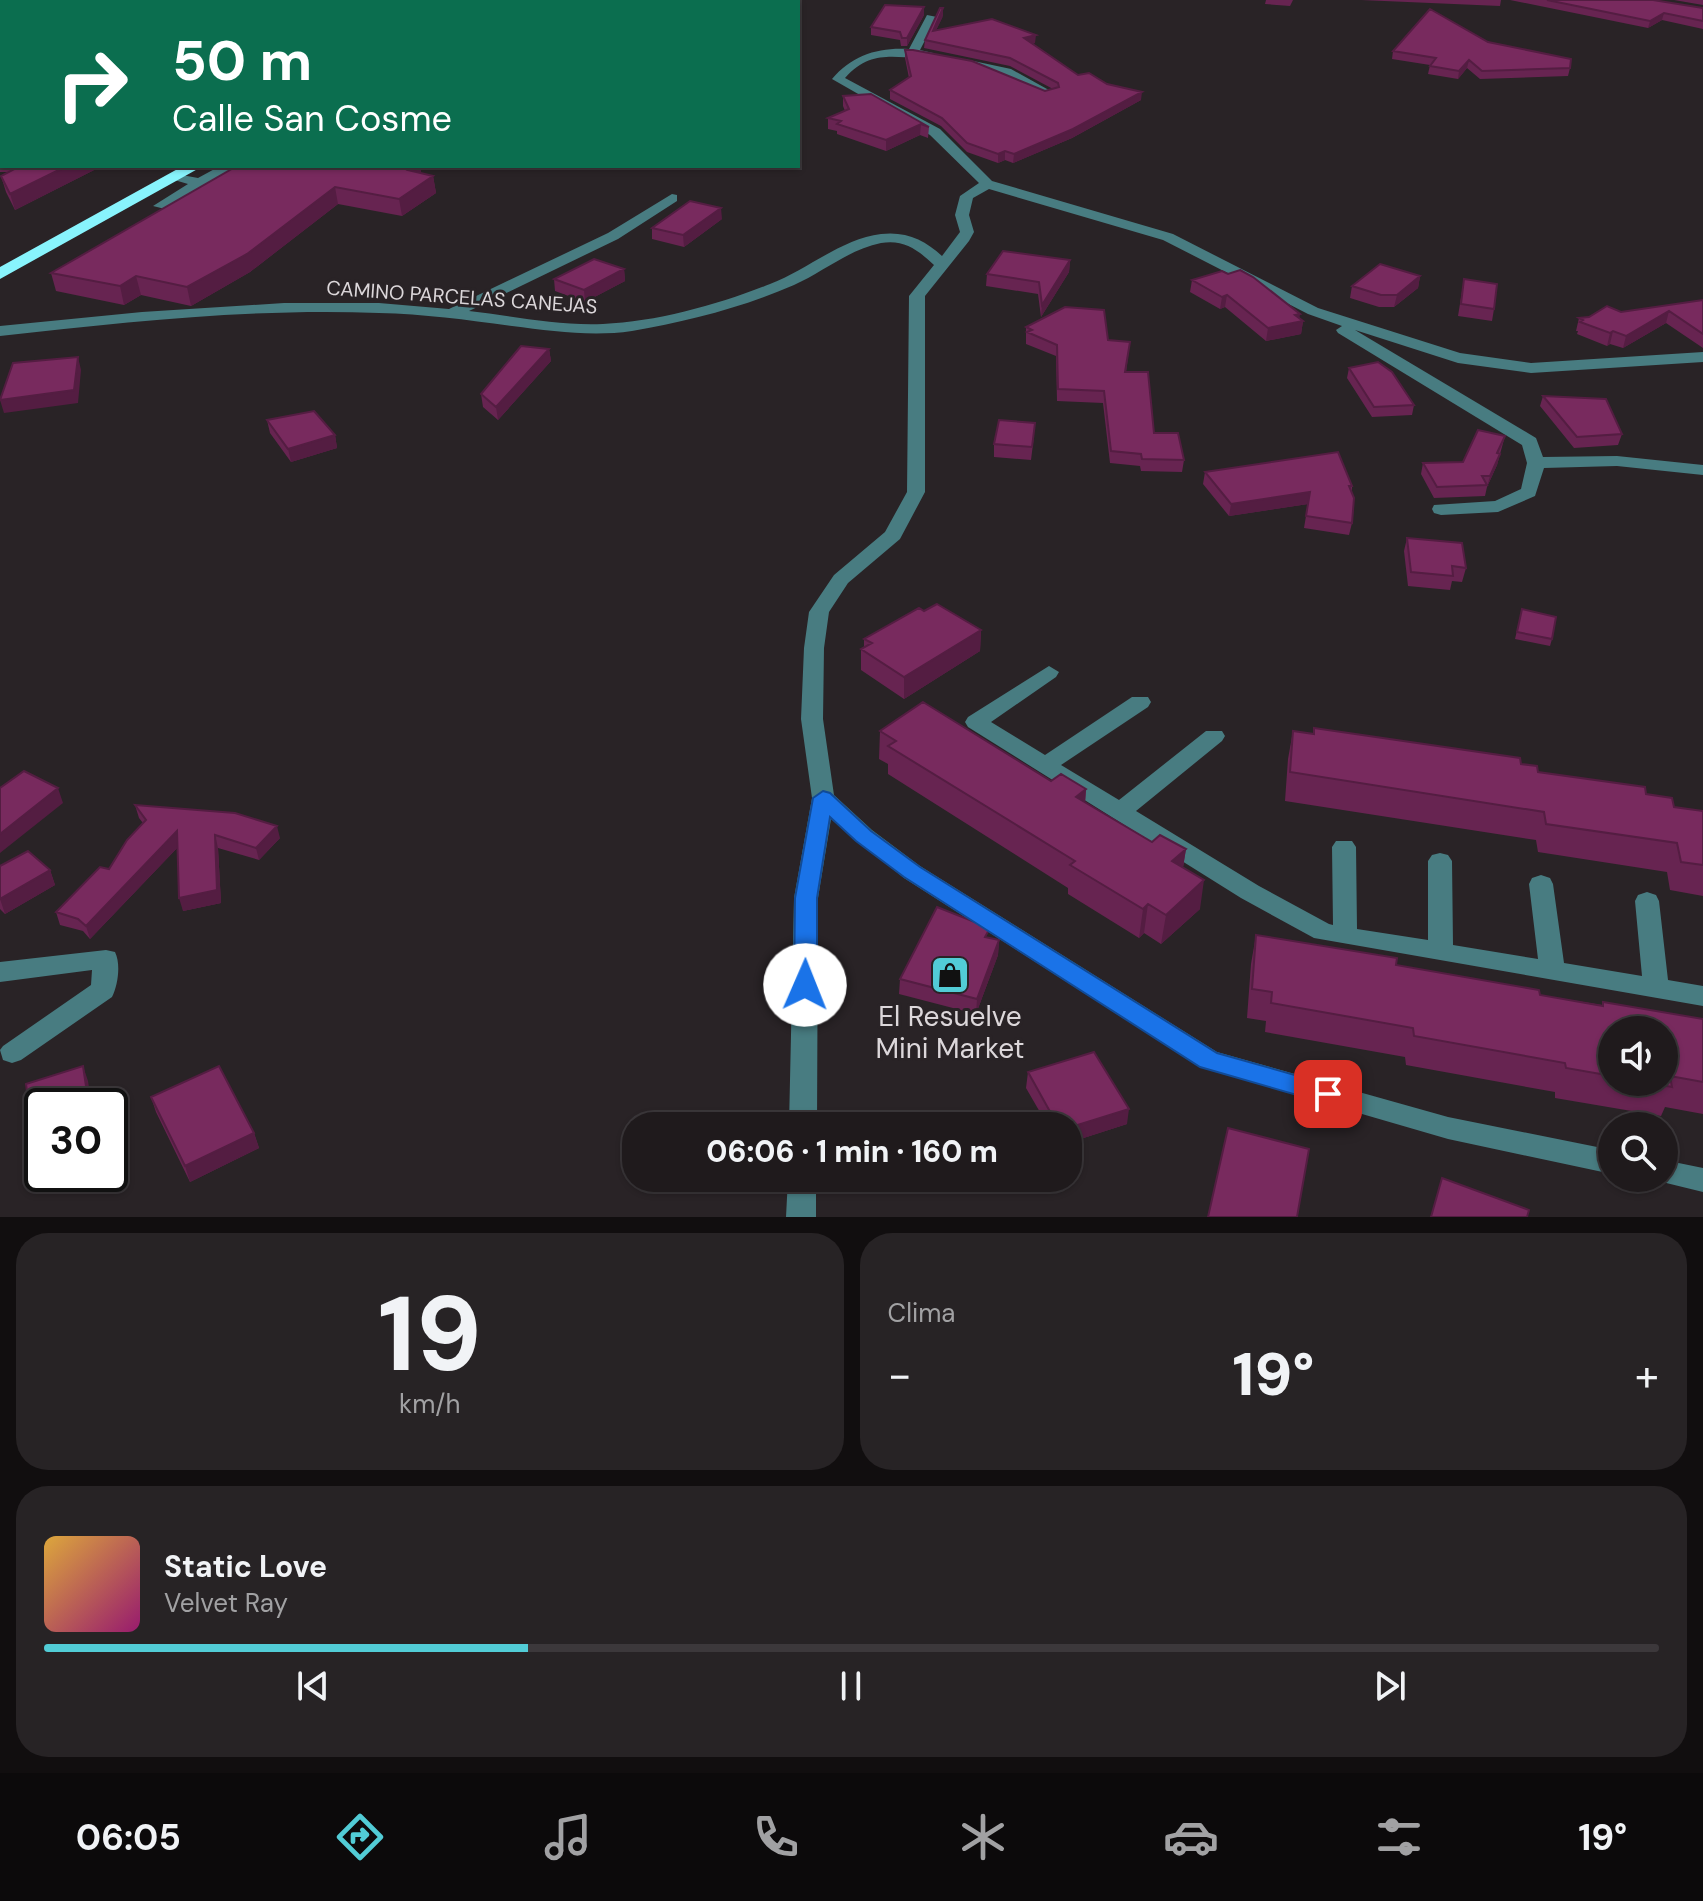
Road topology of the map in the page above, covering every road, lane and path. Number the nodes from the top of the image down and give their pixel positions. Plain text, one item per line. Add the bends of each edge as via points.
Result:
1 (931, 17) dead end
2 (913, 53) junction
3 (937, 57) edge
4 (951, 60) edge
5 (1050, 94) edge
6 (223, 168) edge
7 (171, 171) edge
8 (197, 175) edge
9 (987, 184) junction
10 (672, 198) dead end
11 (160, 206) edge
12 (0, 256) edge
13 (942, 265) junction
14 (0, 274) edge
15 (1313, 311) junction
16 (449, 315) junction
17 (0, 331) edge
18 (1703, 357) edge
19 (1536, 463) junction
20 (1703, 470) edge
21 (1441, 509) dead end
22 (1049, 672) dead end
23 (1140, 702) dead end
24 (1214, 736) dead end
25 (1045, 765) junction
26 (823, 798) junction
27 (1120, 812) junction
28 (1344, 847) dead end
29 (1440, 861) dead end
30 (1541, 884) dead end
31 (1647, 901) dead end
32 (1345, 936) junction
33 (1441, 952) junction
34 (1552, 971) junction
35 (0, 972) edge
36 (1656, 988) junction
37 (1703, 996) edge
38 (12, 1053) dead end
39 (803, 1112) edge
40 (1598, 1159) edge
41 (802, 1192) edge
42 (801, 1217) edge

1 - 2 street
2 - 3 street
2 - 9 street via 864,57 849,64 838,79 935,132
4 - 5 street via 1007,72
6 - 8 street
7 - 8 highway
7 - 12 highway
7 - 14 highway
8 - 11 street
9 - 13 street via 967,196 962,215 967,232
9 - 15 street via 1168,237
10 - 16 street via 613,236
13 - 16 street, CAMINO PARCELAS CANEJAS via 924,243 883,238 863,242 775,288 639,325 586,329
13 - 26 street via 929,274 917,296 916,492 893,535 841,579 819,612 812,719
15 - 18 street via 1458,358 1531,368
15 - 19 street via 1530,442
16 - 17 street, CAMINO PARCELAS CANEJAS via 383,308 248,308
19 - 20 street via 1617,461
19 - 21 street via 1529,492 1498,506
22 - 25 street via 976,722
23 - 25 street
24 - 27 street
25 - 27 street
26 - 39 street via 806,898
26 - 40 street via 912,872 1209,1060 1448,1128
27 - 32 street via 1250,892 1323,932
28 - 32 street
29 - 33 street
30 - 34 street
31 - 36 street
32 - 33 street
33 - 34 street
34 - 36 street
35 - 38 street via 106,959 103,990
36 - 37 street
41 - 42 street

